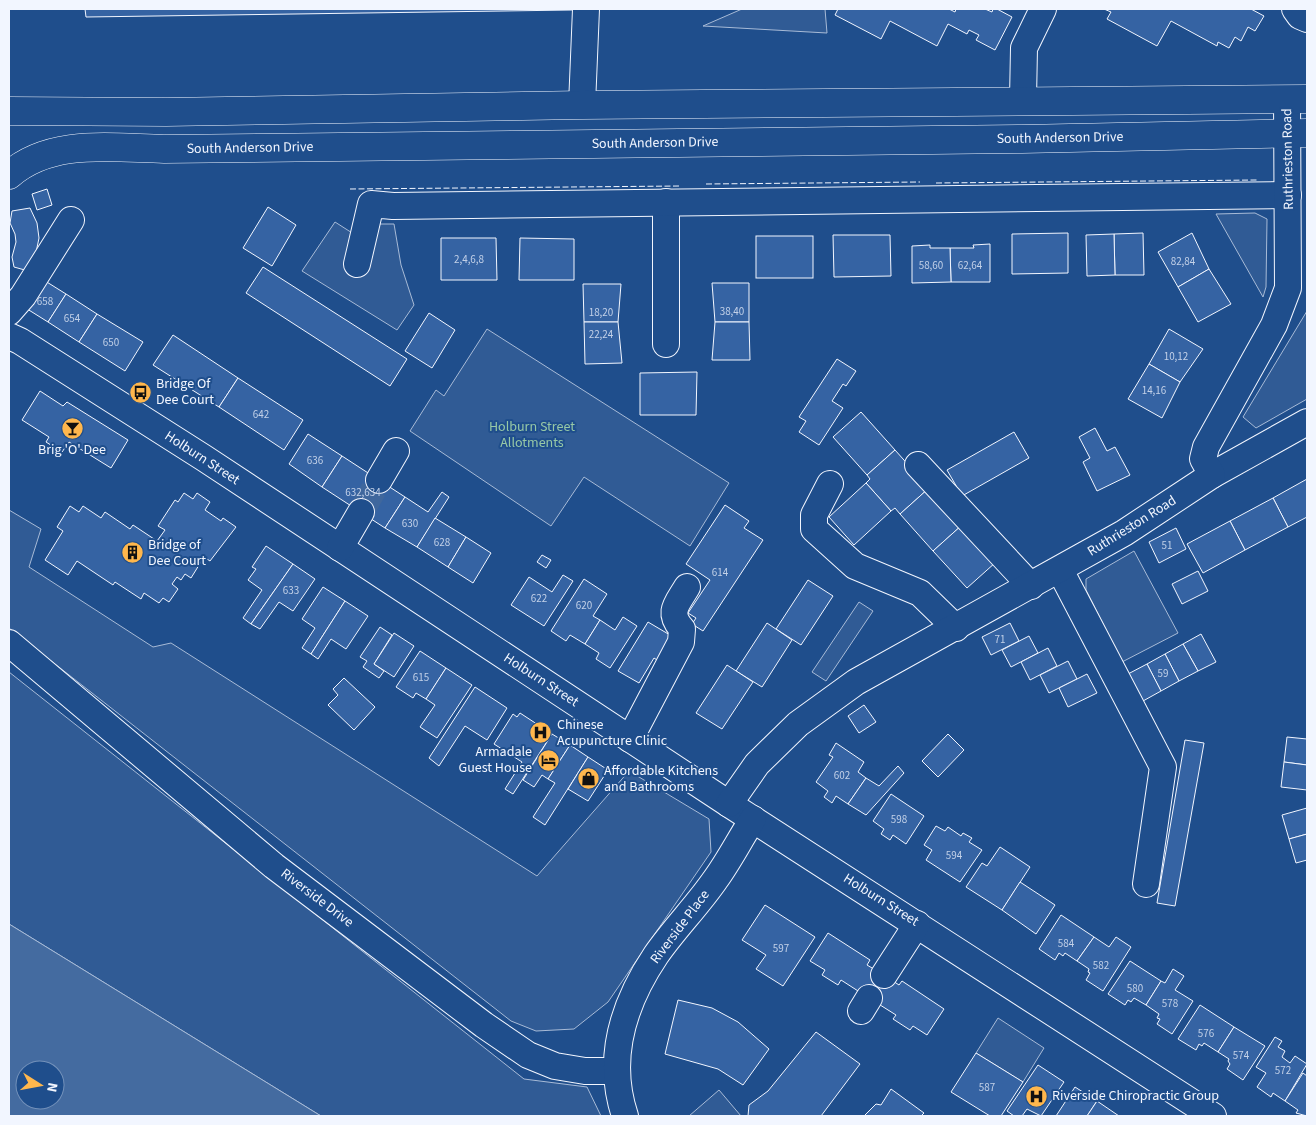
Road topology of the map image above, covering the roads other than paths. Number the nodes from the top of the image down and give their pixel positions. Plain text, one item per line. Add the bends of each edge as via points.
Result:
1 (586, 9) edge
2 (1043, 9) edge
3 (1295, 9) edge
4 (1307, 19) edge
5 (1023, 99) junction
6 (1297, 99) edge
7 (582, 104) junction
8 (9, 111) edge
9 (1297, 133) edge
10 (9, 175) edge
11 (1288, 195) junction
12 (666, 202) junction
13 (71, 220) dead end
14 (357, 264) dead end
15 (9, 312) edge
16 (12, 333) edge
17 (666, 344) dead end
18 (1307, 422) edge
19 (396, 451) dead end
20 (918, 465) dead end
21 (1212, 475) junction
22 (379, 480) tunnel mouth
23 (830, 484) dead end
24 (361, 512) tunnel mouth
25 (340, 548) junction
26 (1060, 570) junction
27 (1031, 586) junction
28 (687, 587) dead end
29 (956, 628) junction
30 (9, 643) edge
31 (630, 739) junction
32 (729, 804) junction
33 (753, 819) junction
34 (1146, 884) dead end
35 (917, 924) junction
36 (884, 975) dead end
37 (616, 1071) junction
38 (625, 1116) edge
39 (1213, 1116) edge

1 - 7 street
2 - 5 street via 1024,48
3 - 4 street
5 - 6 main road
5 - 7 main road
6 - 9 street, Ruthrieston Road
7 - 8 main road via 166,112
9 - 10 main road, South Anderson Drive via 982,140 74,148 45,154 16,168
9 - 11 street, Ruthrieston Road
11 - 12 street
11 - 21 street, Ruthrieston Road via 1288,288 1274,325 1206,447 1203,460
12 - 14 street via 372,204
12 - 17 street
13 - 15 street
16 - 25 street, Holburn Street
18 - 21 street
19 - 22 street
20 - 27 street
21 - 26 street, Ruthrieston Road via 1124,533
23 - 29 street via 814,515 814,528 855,566 920,592
24 - 25 street
25 - 31 street, Holburn Street
26 - 27 street, Ruthrieston Road
26 - 34 street via 1163,767
27 - 29 street, Ruthrieston Road
28 - 31 street via 674,609 674,620 682,629 681,642
29 - 32 street, Ruthrieston Road via 856,682 798,724 758,764
30 - 37 street, Riverside Drive via 274,866 484,1025 528,1054 555,1066 585,1071
31 - 32 street, Holburn Street
32 - 33 street, Holburn Street
33 - 35 street, Holburn Street
33 - 37 street, Riverside Place via 715,880 656,955 634,994 619,1036
35 - 36 street
35 - 39 street, Holburn Street
37 - 38 street

